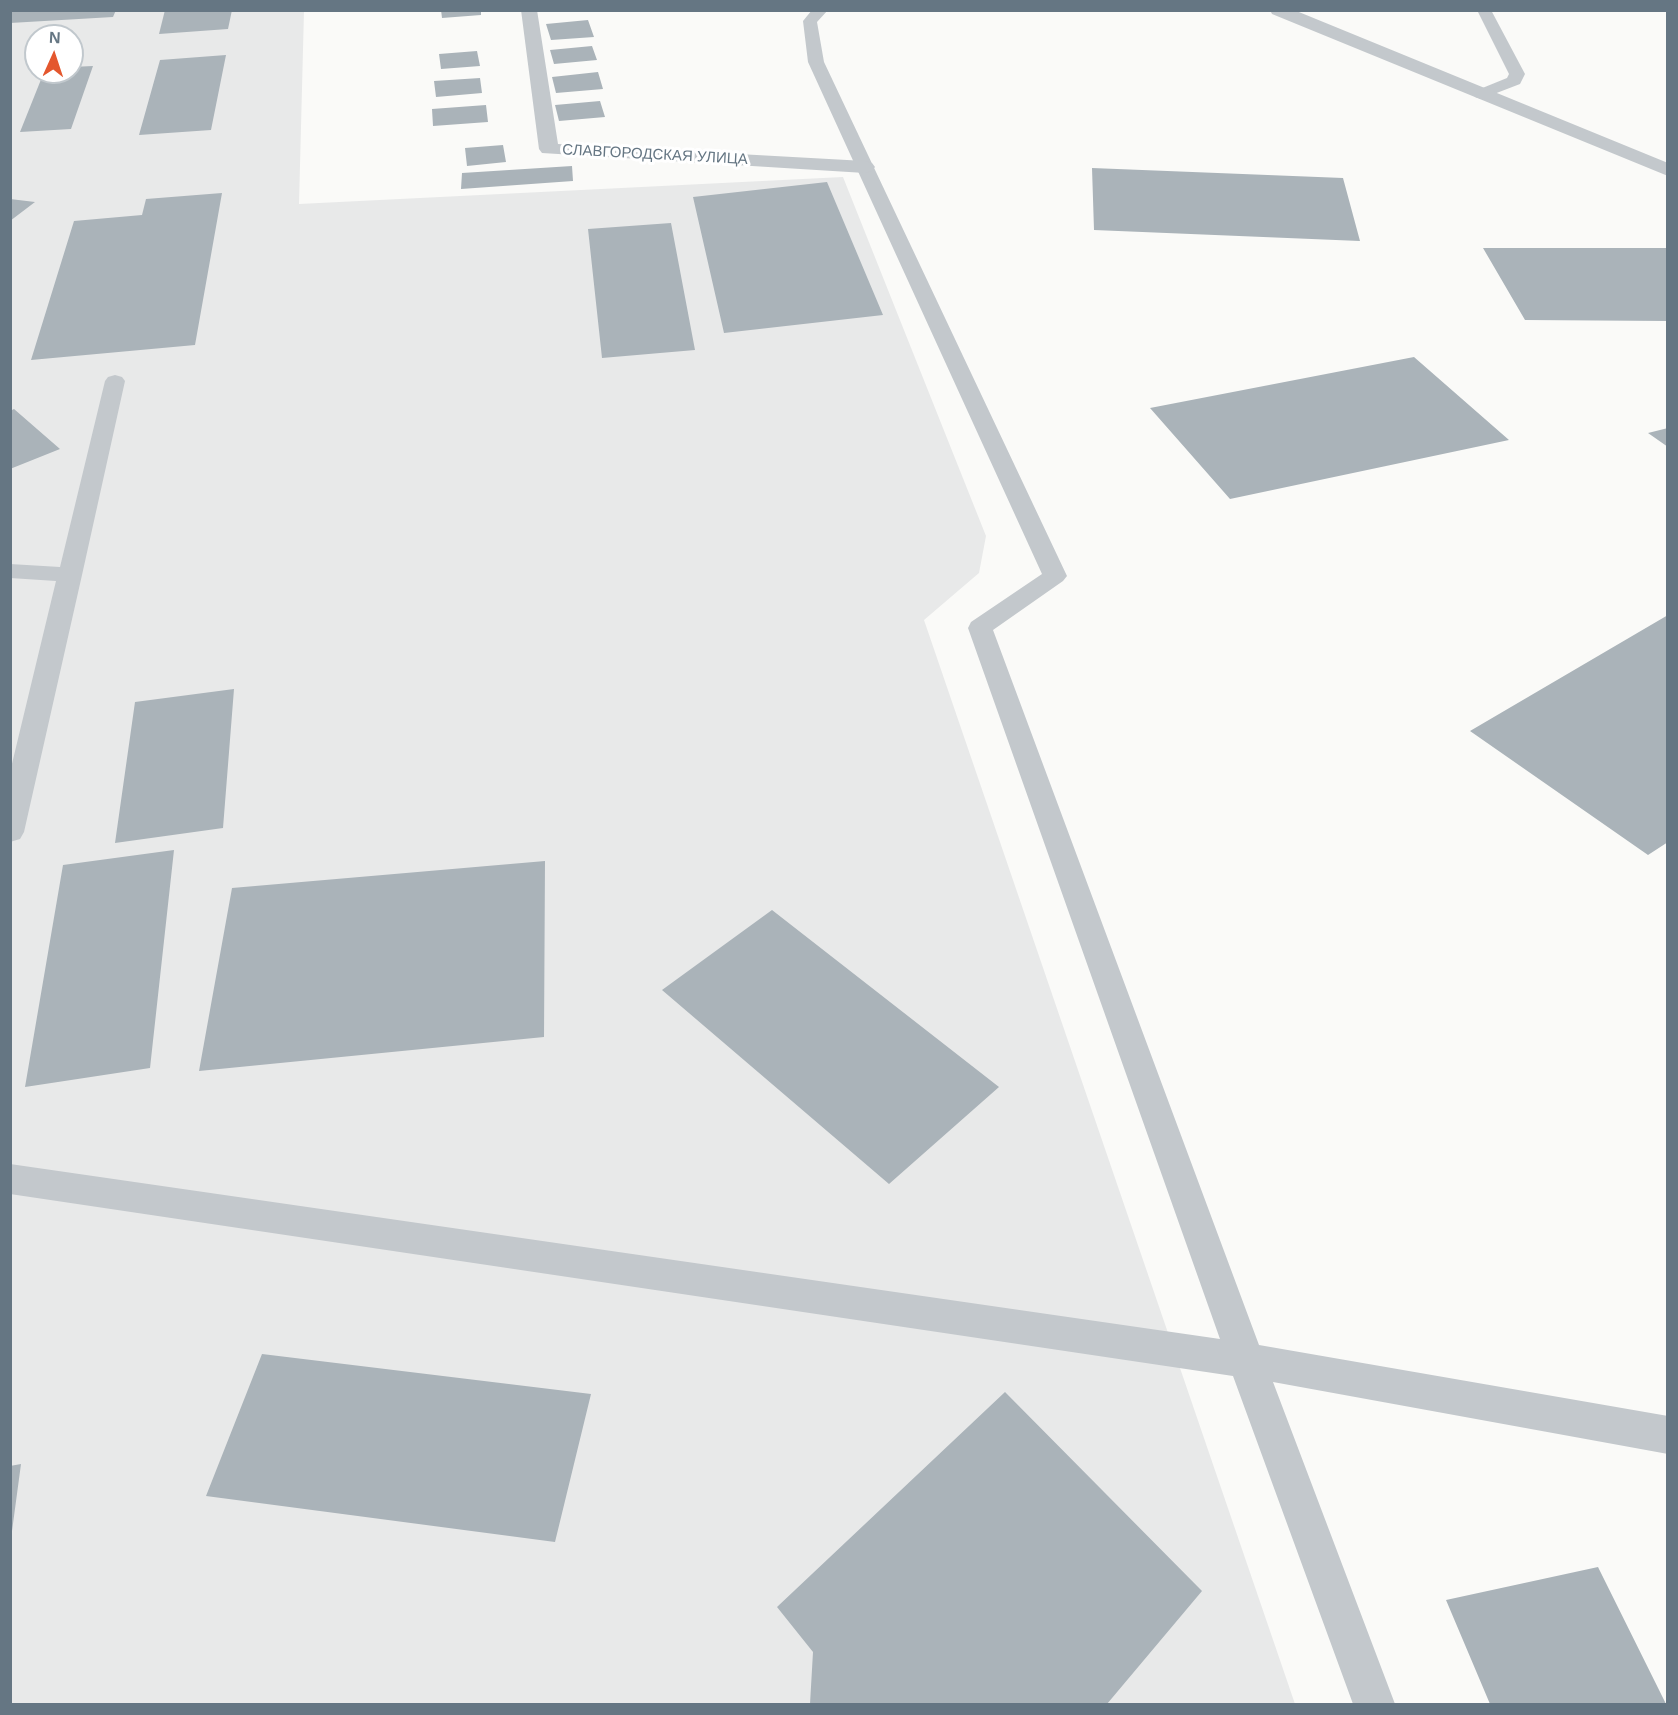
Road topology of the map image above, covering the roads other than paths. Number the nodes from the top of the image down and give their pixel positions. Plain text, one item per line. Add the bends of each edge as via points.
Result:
1 (529, 10) edge
2 (821, 10) edge
3 (1278, 10) edge
4 (1484, 10) edge
5 (1481, 94) junction
6 (865, 167) junction
7 (1668, 170) edge
8 (115, 381) dead end
9 (10, 571) edge
10 (70, 575) junction
11 (10, 832) edge
12 (10, 1179) edge
13 (1245, 1360) junction
14 (1668, 1435) edge
15 (1374, 1704) edge

1 - 6 street, СЛАВГОРОДСКАЯ УЛИЦА via 549,149
2 - 6 lane via 810,21 816,62
3 - 5 street
4 - 5 lane via 1517,74 1514,81
5 - 7 street
6 - 13 lane via 1054,576 980,628
8 - 10 lane
9 - 10 lane
10 - 11 lane
12 - 13 lane
13 - 14 lane
13 - 15 lane

